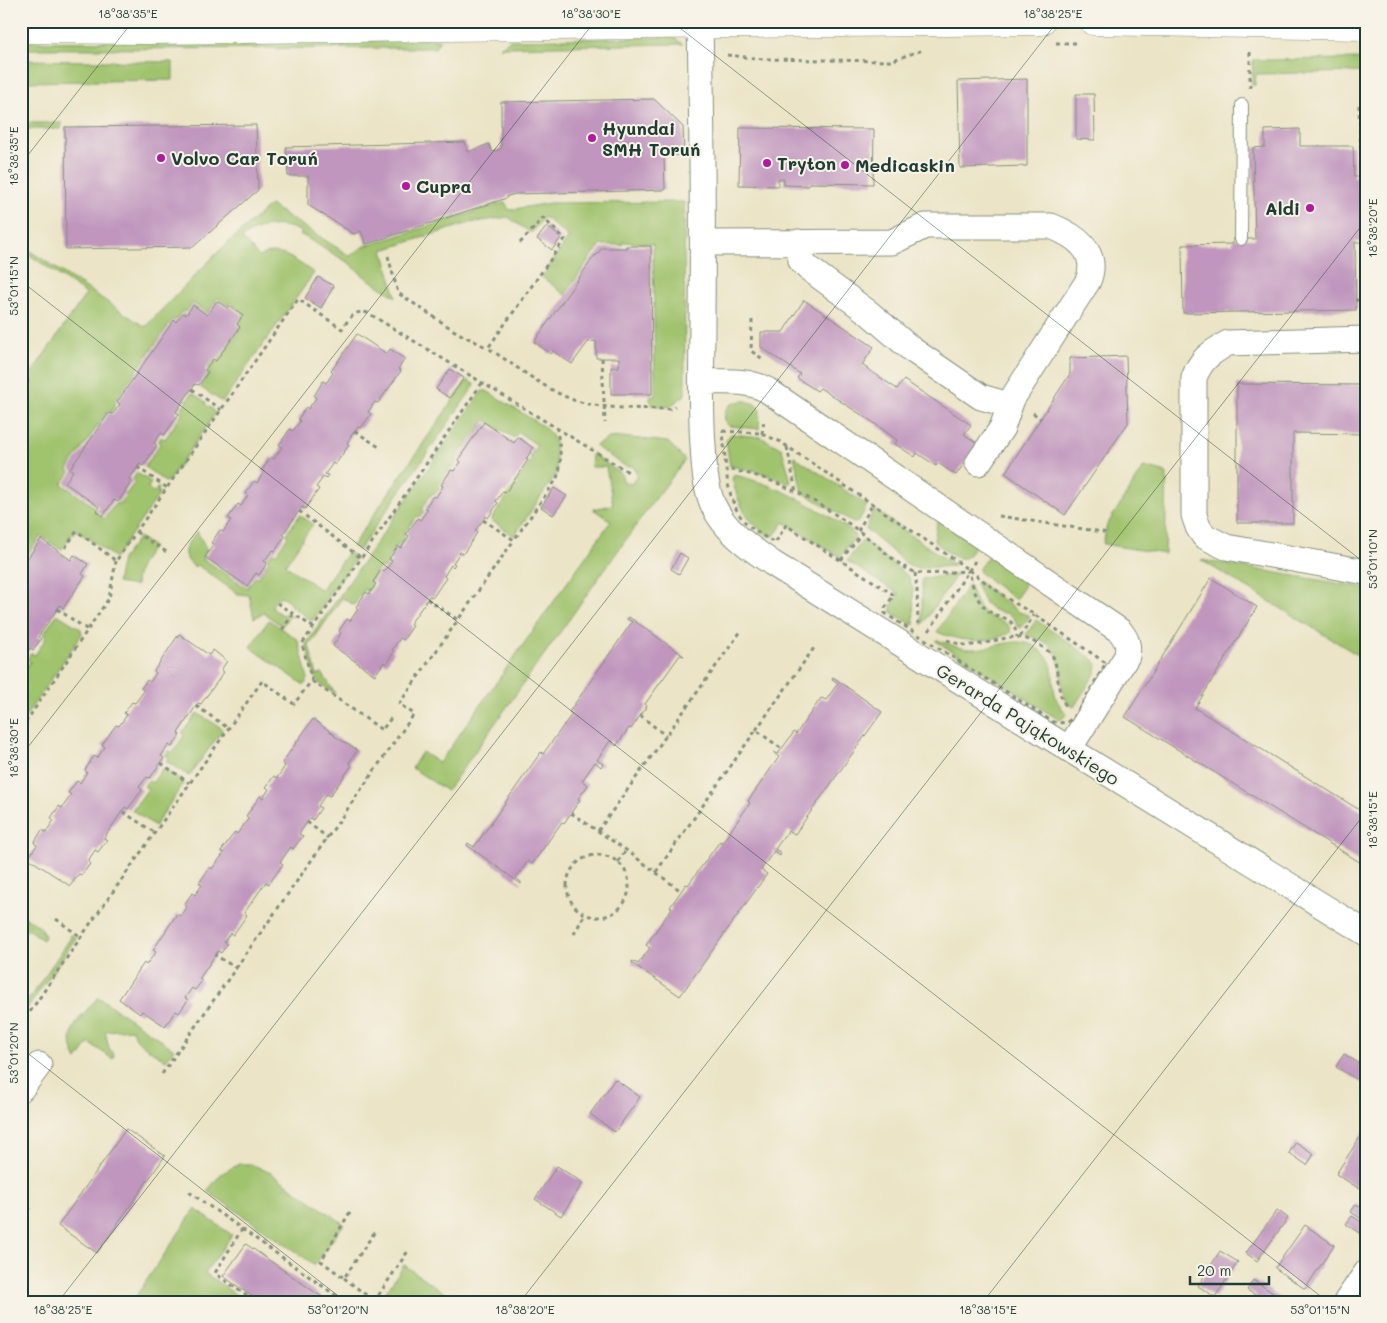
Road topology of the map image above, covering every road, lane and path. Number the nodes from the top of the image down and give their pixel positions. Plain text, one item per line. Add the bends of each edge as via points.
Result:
1 (1041, 21) edge
2 (1093, 21) edge
3 (700, 24) junction
4 (100, 25) edge
5 (1366, 26) edge
6 (21, 29) edge
7 (1250, 44) dead end
8 (1246, 101) joint
9 (1359, 105) dead end
10 (1366, 165) edge
11 (1241, 239) dead end
12 (799, 242) junction
13 (520, 243) dead end
14 (702, 243) junction
15 (388, 256) dead end
16 (1356, 300) dead end
17 (1366, 301) edge
18 (752, 320) dead end
19 (1366, 339) edge
20 (488, 348) junction
21 (602, 358) dead end
22 (766, 361) dead end
23 (702, 382) junction
24 (482, 383) junction
25 (192, 389) dead end
26 (1009, 405) junction
27 (604, 406) junction
28 (672, 409) dead end
29 (221, 410) junction
30 (764, 415) dead end
31 (605, 423) dead end
32 (557, 428) junction
33 (716, 428) junction
34 (355, 432) dead end
35 (762, 434) junction
36 (379, 447) dead end
37 (787, 447) junction
38 (978, 463) dead end
39 (137, 467) dead end
40 (726, 469) junction
41 (630, 473) dead end
42 (167, 488) junction
43 (797, 493) junction
44 (872, 505) junction
45 (299, 511) dead end
46 (996, 515) dead end
47 (483, 520) dead end
48 (136, 532) junction
49 (860, 532) junction
50 (1110, 533) dead end
51 (514, 540) junction
52 (988, 541) junction
53 (65, 548) dead end
54 (168, 553) dead end
55 (361, 558) junction
56 (841, 560) junction
57 (116, 561) junction
58 (968, 571) junction
59 (914, 572) junction
60 (1366, 572) edge
61 (427, 599) dead end
62 (277, 603) dead end
63 (57, 609) dead end
64 (293, 614) junction
65 (1034, 615) junction
66 (458, 620) junction
67 (313, 627) junction
68 (88, 630) junction
69 (282, 630) dead end
70 (741, 632) dead end
71 (928, 632) junction
72 (936, 635) dead end
73 (1018, 637) junction
74 (944, 639) dead end
75 (918, 642) junction
76 (814, 648) dead end
77 (312, 681) junction
78 (196, 706) dead end
79 (640, 715) dead end
80 (1075, 716) junction
81 (391, 718) dead end
82 (21, 728) edge
83 (228, 728) junction
84 (756, 730) junction
85 (666, 736) junction
86 (782, 749) dead end
87 (1069, 750) junction
88 (161, 763) dead end
89 (189, 783) junction
90 (123, 812) dead end
91 (571, 813) dead end
92 (308, 822) dead end
93 (598, 831) junction
94 (154, 832) junction
95 (328, 838) junction
96 (626, 850) junction
97 (618, 862) junction
98 (656, 872) junction
99 (681, 891) dead end
100 (585, 914) junction
101 (56, 919) dead end
102 (1366, 933) edge
103 (574, 934) dead end
104 (81, 937) junction
105 (215, 955) dead end
106 (236, 968) junction
107 (21, 1025) edge
108 (39, 1065) dead end
109 (162, 1074) dead end
110 (21, 1090) edge
111 (190, 1192) dead end
112 (32, 1208) dead end
113 (350, 1212) dead end
114 (21, 1221) edge
115 (242, 1229) junction
116 (376, 1230) dead end
117 (408, 1252) dead end
118 (1366, 1273) edge
119 (344, 1278) junction
120 (374, 1301) edge
121 (255, 1302) edge
122 (345, 1302) edge
123 (1346, 1302) edge

1 - 3 main road
2 - 5 main road
3 - 4 main road via 148,30
3 - 14 street, Gerarda Pająkowskiego
4 - 6 main road
7 - 8 path
8 - 11 lane
9 - 10 path via 1361,154
12 - 14 street
12 - 26 street via 801,261 808,268 911,349 981,397
12 - 26 street via 892,242 925,226 1051,226 1075,238 1090,260 1090,275
13 - 20 path via 542,218 565,239
14 - 23 street, Gerarda Pająkowskiego
15 - 20 path via 398,293 458,333
16 - 17 path
18 - 22 path via 751,351
19 - 60 street via 1228,343 1212,351 1199,365 1194,378 1194,515 1204,536 1226,547
20 - 27 path via 568,398
21 - 27 path
23 - 33 street, Gerarda Pająkowskiego
23 - 52 street via 757,384
24 - 29 path via 368,313 355,313 342,329 298,299
24 - 32 path
24 - 55 path
25 - 29 path
26 - 38 street via 1002,428
27 - 28 path
27 - 31 path
29 - 42 path
30 - 35 path
32 - 41 path
32 - 51 path via 560,470
33 - 35 path
33 - 40 path
33 - 75 street, Gerarda Pająkowskiego via 704,465 710,495 724,522 740,541
34 - 36 path
35 - 37 path
37 - 43 path
37 - 44 path
39 - 42 path
40 - 43 path via 756,475
40 - 56 path via 735,506 753,529 775,543 786,525
42 - 48 path
43 - 49 path
44 - 49 path
44 - 58 path
45 - 55 path
46 - 50 path
47 - 51 path
48 - 54 path
48 - 57 path
49 - 56 path
49 - 59 path
51 - 66 path
52 - 58 path
52 - 87 street via 1120,631 1126,639 1129,647 1127,656
53 - 57 path via 77,531
55 - 67 path
56 - 75 path via 894,595 885,613
57 - 68 path via 109,598
58 - 59 path
58 - 65 path
58 - 71 path
58 - 73 path via 983,607 1010,620
59 - 75 path
61 - 66 path
62 - 64 path
63 - 68 path
64 - 67 path
64 - 69 path
65 - 73 path
65 - 80 path via 1106,663
66 - 95 path via 399,704 414,714
67 - 77 path via 302,644
68 - 82 path
70 - 85 path
71 - 72 path
71 - 75 path
73 - 74 path via 972,645
73 - 80 path via 1040,645 1052,655 1060,696
75 - 80 path via 1054,722 1066,723
75 - 87 street, Gerarda Pająkowskiego
76 - 84 path
77 - 81 path via 382,730
77 - 83 path via 294,704 262,681
78 - 83 path
79 - 85 path
83 - 89 path
84 - 86 path
84 - 98 path
85 - 93 path
87 - 102 street, Gerarda Pająkowskiego
88 - 89 path
89 - 94 path
90 - 94 path
91 - 93 path
92 - 95 path
93 - 96 path
94 - 104 path
95 - 106 path
96 - 97 path
96 - 98 path
97 - 100 path via 628,880 626,899 621,907 604,917
97 - 100 path via 599,855 588,857 572,869 567,889 570,900
98 - 99 path
100 - 103 path
101 - 104 path
104 - 107 path
105 - 106 path
106 - 109 path
108 - 110 street
111 - 115 path
112 - 114 path
113 - 119 path via 321,1261
115 - 121 path via 215,1273
115 - 122 path
116 - 119 path
117 - 120 path
118 - 123 street
119 - 120 path

